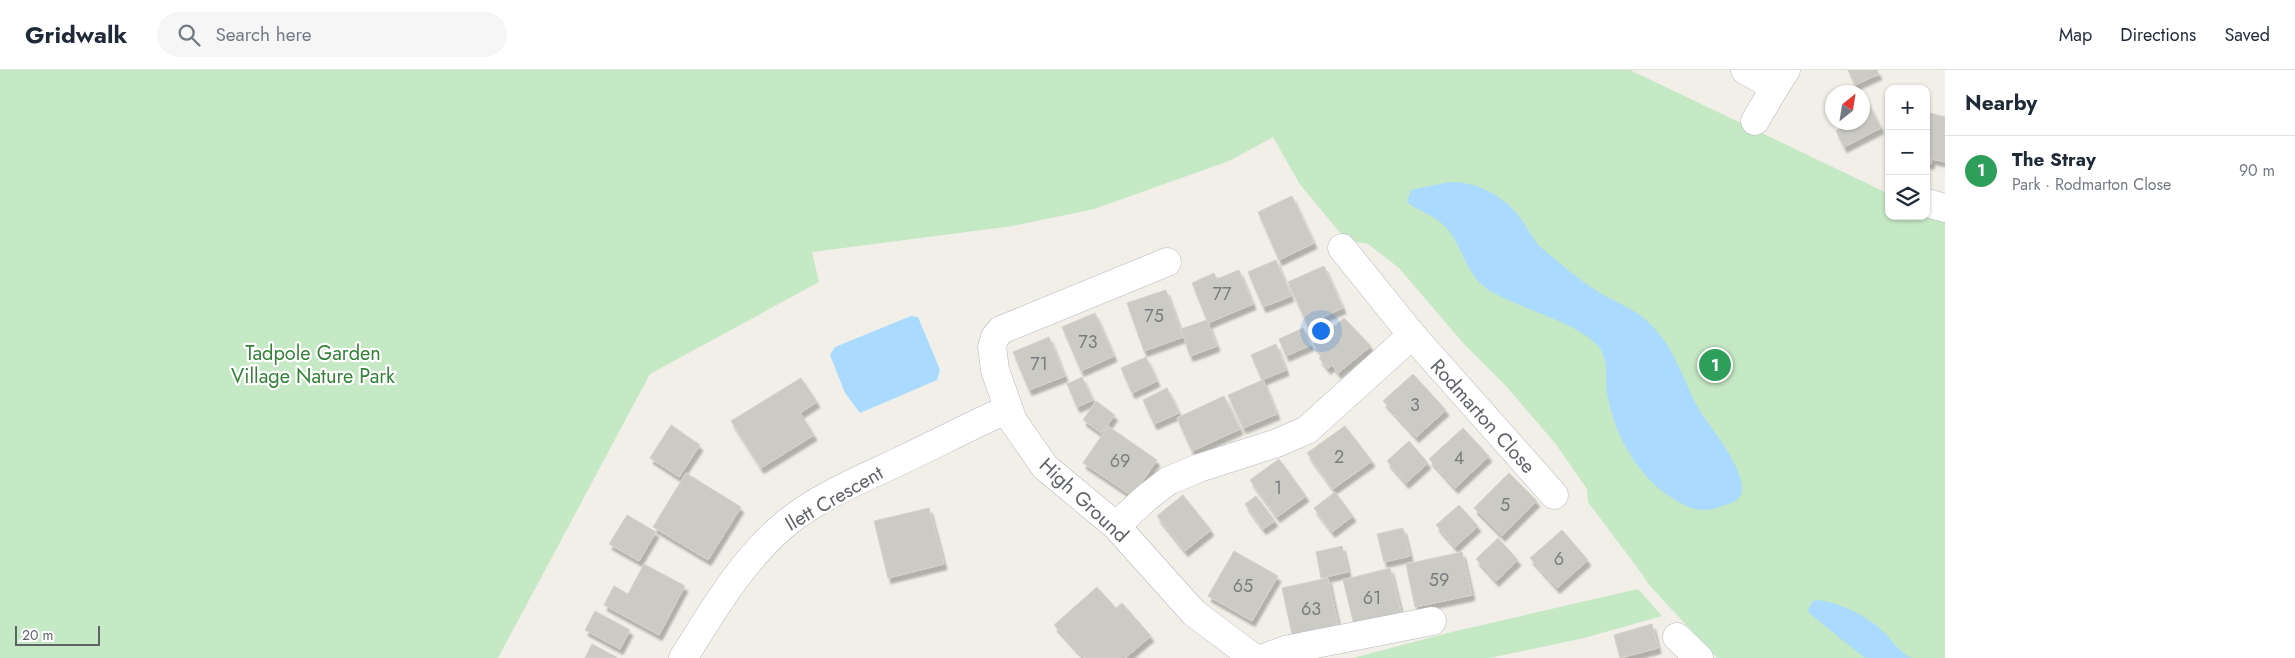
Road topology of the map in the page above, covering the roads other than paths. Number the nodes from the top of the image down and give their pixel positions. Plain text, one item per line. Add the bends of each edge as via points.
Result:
1 (1745, 70) edge
2 (1781, 79) edge
3 (1755, 121) dead end
4 (1930, 205) edge
5 (1945, 208) edge
6 (1342, 248) dead end
7 (1167, 262) dead end
8 (1412, 335) junction
9 (1008, 409) junction
10 (1554, 496) dead end
11 (1116, 526) junction
12 (1432, 620) dead end
13 (1677, 638) dead end
14 (1222, 649) edge
15 (683, 658) edge
16 (1254, 658) edge
17 (1264, 658) edge
18 (1699, 658) edge

1 - 2 street
2 - 3 street
4 - 5 street
6 - 8 street, Rodmarton Close
7 - 9 street, High Ground via 1002,330 995,337 992,355
8 - 10 street, Rodmarton Close
8 - 11 street via 1307,430 1168,481
9 - 11 street, High Ground via 1022,437 1045,468
9 - 15 street, Ilett Crescent via 864,478 784,525 727,588
11 - 14 street, High Ground
12 - 17 street via 1285,650
13 - 18 street
14 - 16 street, High Ground

